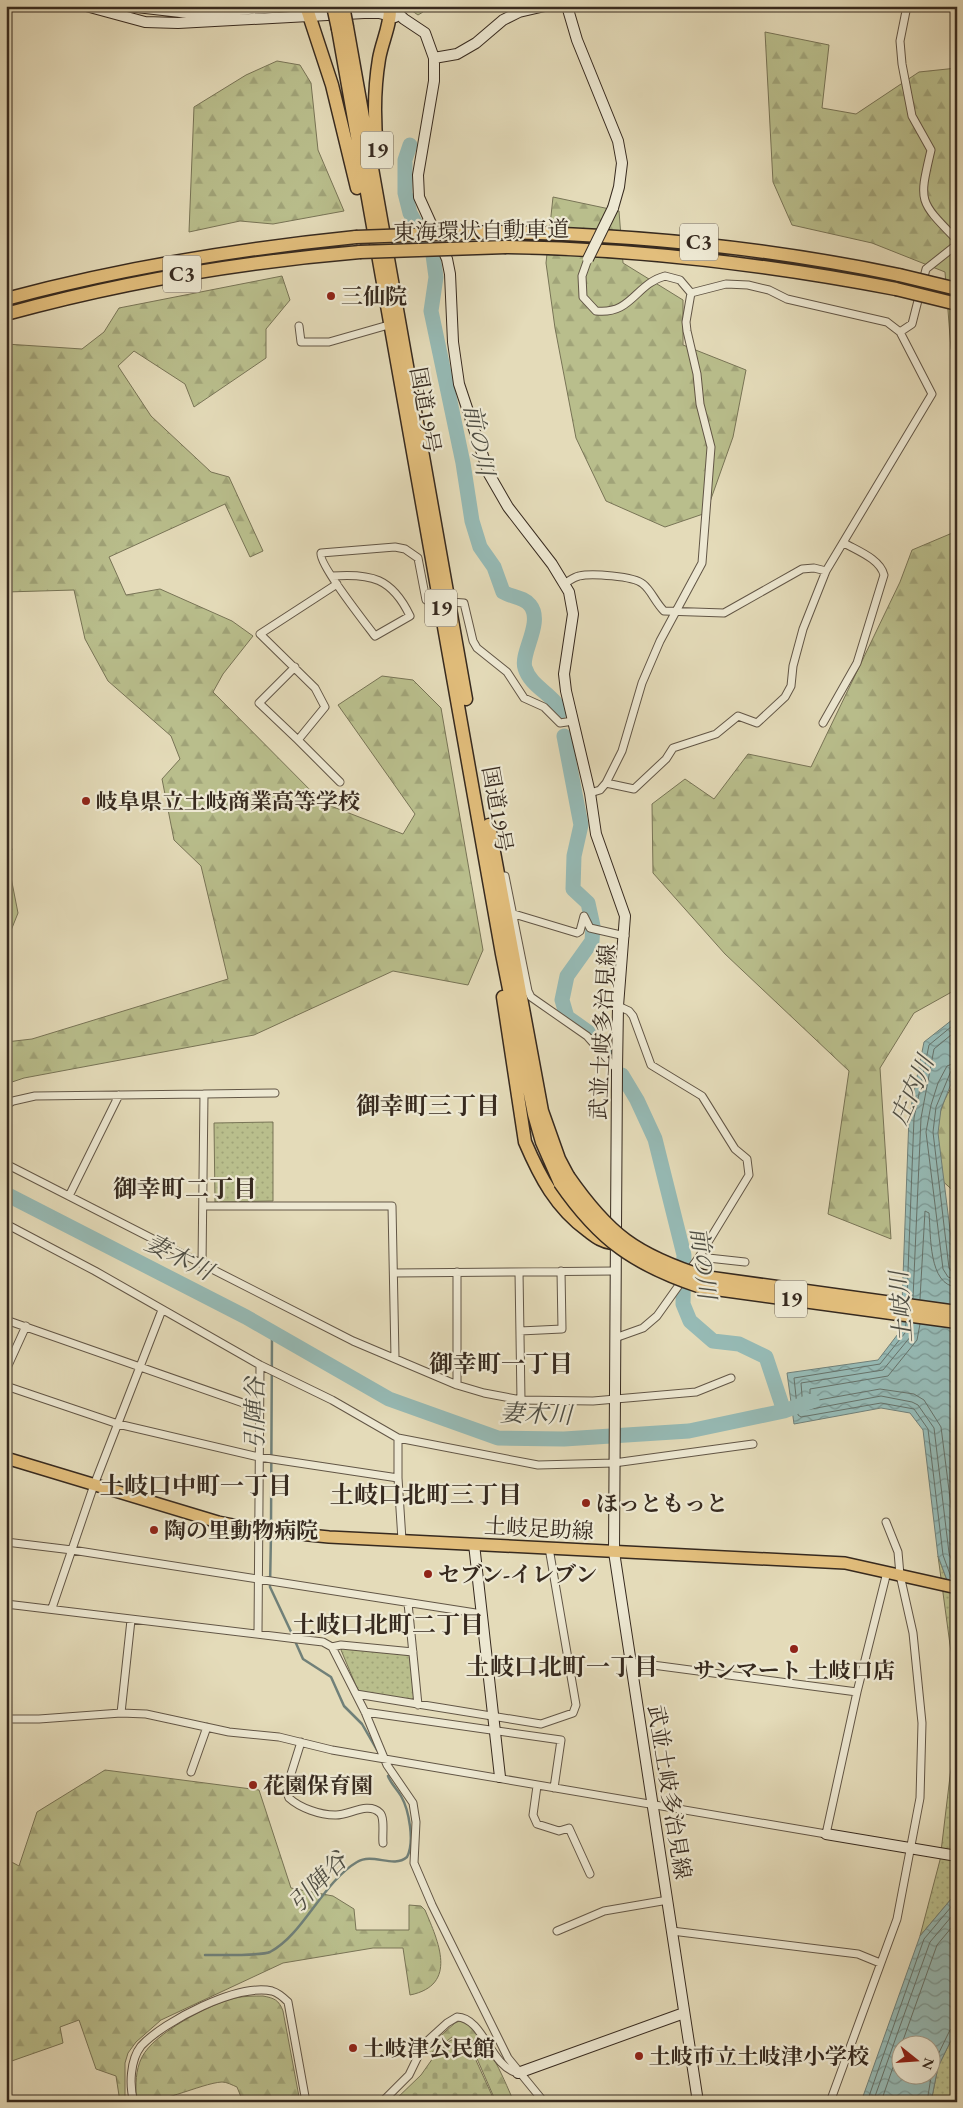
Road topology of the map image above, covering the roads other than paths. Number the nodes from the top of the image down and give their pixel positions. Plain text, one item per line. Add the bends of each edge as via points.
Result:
1 (86, 6) edge
2 (128, 6) edge
3 (294, 6) edge
4 (333, 6) edge
5 (343, 6) edge
6 (545, 6) edge
7 (567, 6) edge
8 (907, 6) edge
9 (389, 9) edge
10 (307, 11) edge
11 (342, 28) junction
12 (434, 58) junction
13 (376, 247) junction
14 (588, 259) joint
15 (957, 288) edge
16 (691, 293) junction
17 (395, 294) junction
18 (6, 299) edge
19 (957, 304) edge
20 (6, 314) edge
21 (392, 324) junction
22 (299, 326) dead end
23 (900, 332) junction
24 (844, 543) junction
25 (826, 571) junction
26 (332, 576) junction
27 (565, 583) junction
28 (337, 584) junction
29 (445, 602) junction
30 (676, 613) junction
31 (295, 667) junction
32 (573, 721) junction
33 (823, 723) dead end
34 (298, 740) junction
35 (340, 782) dead end
36 (606, 783) junction
37 (590, 793) junction
38 (498, 876) junction
39 (514, 914) junction
40 (625, 936) junction
41 (502, 954) junction
42 (618, 1006) junction
43 (617, 1070) junction
44 (275, 1093) dead end
45 (204, 1094) junction
46 (119, 1095) junction
47 (6, 1105) edge
48 (6, 1164) edge
49 (564, 1180) junction
50 (69, 1196) junction
51 (204, 1206) junction
52 (6, 1224) edge
53 (614, 1243) junction
54 (699, 1257) junction
55 (745, 1262) dead end
56 (202, 1264) junction
57 (561, 1271) junction
58 (615, 1271) junction
59 (456, 1272) junction
60 (519, 1272) junction
61 (394, 1273) junction
62 (881, 1306) junction
63 (162, 1310) junction
64 (957, 1312) edge
65 (6, 1320) edge
66 (957, 1322) edge
67 (26, 1326) junction
68 (520, 1331) junction
69 (615, 1338) junction
70 (394, 1357) junction
71 (260, 1365) junction
72 (140, 1366) junction
73 (6, 1370) edge
74 (731, 1378) dead end
75 (457, 1385) junction
76 (6, 1386) edge
77 (521, 1400) junction
78 (615, 1402) junction
79 (260, 1409) junction
80 (118, 1424) junction
81 (398, 1438) junction
82 (754, 1444) dead end
83 (259, 1457) junction
84 (6, 1458) edge
85 (614, 1461) junction
86 (398, 1478) junction
87 (94, 1485) junction
88 (886, 1522) dead end
89 (258, 1530) junction
90 (402, 1540) junction
91 (7, 1544) edge
92 (474, 1544) junction
93 (550, 1548) junction
94 (72, 1550) junction
95 (614, 1552) junction
96 (887, 1572) junction
97 (900, 1575) junction
98 (258, 1578) junction
99 (957, 1588) edge
100 (408, 1603) junction
101 (6, 1604) edge
102 (52, 1608) junction
103 (482, 1614) junction
104 (131, 1620) junction
105 (258, 1634) junction
106 (332, 1647) junction
107 (413, 1652) junction
108 (630, 1662) junction
109 (857, 1692) junction
110 (356, 1694) junction
111 (418, 1705) junction
112 (365, 1712) junction
113 (121, 1713) junction
114 (494, 1716) junction
115 (6, 1719) edge
116 (206, 1727) junction
117 (496, 1731) junction
118 (301, 1742) junction
119 (385, 1759) junction
120 (191, 1772) dead end
121 (500, 1777) junction
122 (537, 1786) junction
123 (554, 1788) junction
124 (652, 1805) junction
125 (826, 1834) junction
126 (383, 1843) dead end
127 (911, 1849) junction
128 (957, 1856) edge
129 (590, 1874) dead end
130 (668, 1900) junction
131 (557, 1931) dead end
132 (672, 1931) junction
133 (880, 1963) junction
134 (684, 2014) junction
135 (518, 2073) junction
136 (134, 2102) edge
137 (306, 2102) edge
138 (382, 2102) edge
139 (544, 2102) edge
140 (698, 2102) edge
141 (830, 2102) edge

1 - 10 main road, 武並土岐多治見線 via 120,17 161,23 205,23
2 - 3 main road via 189,13
4 - 11 highway, 国道19号 / 19, bridge
5 - 11 highway, 国道19号 / 19, bridge
6 - 12 main road via 519,12 503,20 457,54
7 - 14 main road, bridge via 577,40 618,141 622,163 620,187 613,208
8 - 23 street via 900,41 902,64 912,116 931,150 923,185 924,201 932,215 956,239 955,246 926,269 912,324
9 - 10 main road, 武並土岐多治見線 via 364,13
9 - 12 main road, 武並土岐多治見線 via 424,33
9 - 17 highway, 19 via 379,59 375,118 397,277
10 - 13 highway, 19 via 332,85 366,224
11 - 13 highway, 国道19号 / 19
11 - 17 highway, 国道19号 / 19
12 - 27 main road, 武並土岐多治見線 via 434,81 418,175 419,197 442,245 448,267 459,384 489,474 508,507
13 - 21 highway, 国道19号 / 19
14 - 16 street via 582,276 583,297 596,311 613,312 647,284 665,276 680,280
15 - 18 highway, 東海環状自動車道 / C3, bridge via 822,259 686,241 496,232 356,237 190,258
16 - 23 street via 726,284 748,285 787,299 887,322
16 - 30 street via 686,322 711,456 702,563
17 - 29 highway, 国道19号 / 19
19 - 20 highway, 東海環状自動車道 / C3, bridge via 896,289 761,265 687,256 506,247 360,252 199,271
21 - 22 street via 329,342 301,342
21 - 29 highway, 国道19号 / 19
23 - 24 street via 932,394
24 - 25 street
24 - 33 street via 878,563 884,575 883,586 857,663
25 - 30 street via 802,569 724,613
25 - 36 street via 803,629 793,666 793,679 785,697 757,723 738,716 716,734 673,748 666,759 634,789
26 - 28 street
26 - 28 street via 368,577 390,585 403,600 410,616 375,636
26 - 29 street via 321,560 324,551 405,549 418,558 426,600
27 - 30 street via 578,576 601,575 641,582 664,611
27 - 32 main road, 武並土岐多治見線 via 570,592 573,614 564,674
28 - 31 street via 260,634
29 - 32 street via 464,604 473,641 487,658 507,672 524,698 544,707 560,723
29 - 38 highway, 国道19号 / 19
29 - 41 highway, 国道19号 / 19
30 - 36 street via 642,683 622,750
31 - 34 street via 314,688 325,707
31 - 34 street via 259,703
32 - 37 main road, 武並土岐多治見線
34 - 35 street
36 - 37 street via 600,790
37 - 40 main road, 武並土岐多治見線 via 600,848 625,916
38 - 39 street via 505,876
38 - 49 highway, 国道19号 / 19 via 542,1111
39 - 40 street via 576,933 580,931 584,916 592,928
39 - 43 street via 531,997 587,1036
40 - 42 main road, 武並土岐多治見線
41 - 49 highway, 国道19号 / 19 via 534,1114 542,1142
41 - 53 highway via 502,993 525,1142 545,1184 572,1220 605,1242
42 - 43 main road, 武並土岐多治見線
42 - 54 street via 626,1008 633,1016 651,1065 702,1096 735,1149 747,1159 749,1174
43 - 53 main road, 武並土岐多治見線
44 - 45 street
45 - 46 street
45 - 51 street
46 - 47 street via 35,1096
46 - 50 street
48 - 50 street
49 - 62 highway, 国道19号 / 19, bridge via 623,1239 651,1257 703,1282
50 - 56 street
51 - 56 street
51 - 61 street via 392,1206
52 - 63 street via 95,1270
53 - 58 main road, 武並土岐多治見線
54 - 55 street
54 - 69 street, bridge via 650,1323
56 - 70 street via 354,1341
57 - 58 street
57 - 60 street
57 - 68 street via 562,1329
58 - 69 main road, 武並土岐多治見線
59 - 60 street
59 - 61 street
59 - 75 street
60 - 68 street
61 - 70 street
62 - 64 highway, 国道19号 / 19
62 - 66 highway, 国道19号 / 19
63 - 71 street
63 - 72 street
65 - 67 street
67 - 72 street
67 - 73 street
68 - 77 street
69 - 78 main road, 武並土岐多治見線
70 - 75 street
71 - 79 street
71 - 81 street via 332,1400
72 - 79 street
72 - 80 street
74 - 78 street via 696,1392
75 - 77 street
76 - 80 street
77 - 78 street
78 - 85 main road, 武並土岐多治見線
79 - 83 street
80 - 83 street
80 - 87 street
81 - 85 street via 538,1465
81 - 86 street
82 - 85 street
83 - 86 street
83 - 89 street
84 - 87 main road, 土岐足助線
85 - 95 main road, 武並土岐多治見線
86 - 90 street
87 - 89 main road, 土岐足助線 via 218,1522
87 - 94 street
88 - 97 street via 898,1552
89 - 90 main road, 土岐足助線
89 - 98 street
90 - 92 main road, 土岐足助線
91 - 94 street
92 - 93 main road, 土岐足助線
92 - 103 main road
93 - 95 main road, 土岐足助線
93 - 114 street via 576,1705 573,1713 541,1724
94 - 98 street
94 - 102 street
95 - 96 main road, 土岐足助線 via 845,1564
95 - 108 main road, 武並土岐多治見線
96 - 97 main road, 土岐足助線
96 - 109 street
97 - 99 main road, 土岐足助線
97 - 127 street via 913,1633 922,1723 920,1798
98 - 100 street
98 - 105 street
100 - 103 street
100 - 107 street
101 - 102 street
102 - 104 street
103 - 114 main road
104 - 105 street
104 - 113 street
105 - 106 street via 323,1642
106 - 107 street via 341,1645
106 - 110 street
107 - 111 street
108 - 109 street
108 - 124 main road, 武並土岐多治見線
109 - 125 street
110 - 111 street
110 - 112 street
111 - 114 street
112 - 117 street
112 - 119 street
113 - 115 street via 39,1720
113 - 116 street via 146,1714
114 - 117 main road
116 - 118 street
116 - 120 street
117 - 121 main road
117 - 123 street via 561,1740
118 - 119 street
118 - 126 street via 286,1790 289,1798 312,1811 334,1815 364,1808 376,1811 382,1818
119 - 121 street
119 - 135 street via 416,1810 414,1863 429,1906
121 - 122 street
122 - 123 street
122 - 129 street via 534,1815 537,1824 559,1831 569,1828
123 - 124 street
124 - 125 street
124 - 130 main road, 武並土岐多治見線
125 - 127 main road
127 - 128 main road
127 - 133 street via 897,1919
130 - 131 street via 604,1911
130 - 132 main road, 武並土岐多治見線
132 - 133 street via 858,1954
132 - 134 main road, 武並土岐多治見線
133 - 141 street
134 - 135 main road
134 - 140 main road, 武並土岐多治見線
135 - 138 street via 502,2065 468,2020 457,2017 424,2044 409,2075
135 - 139 street
136 - 137 street via 132,2068 140,2047 194,2011 233,1994 256,1990 273,1992 288,2002

